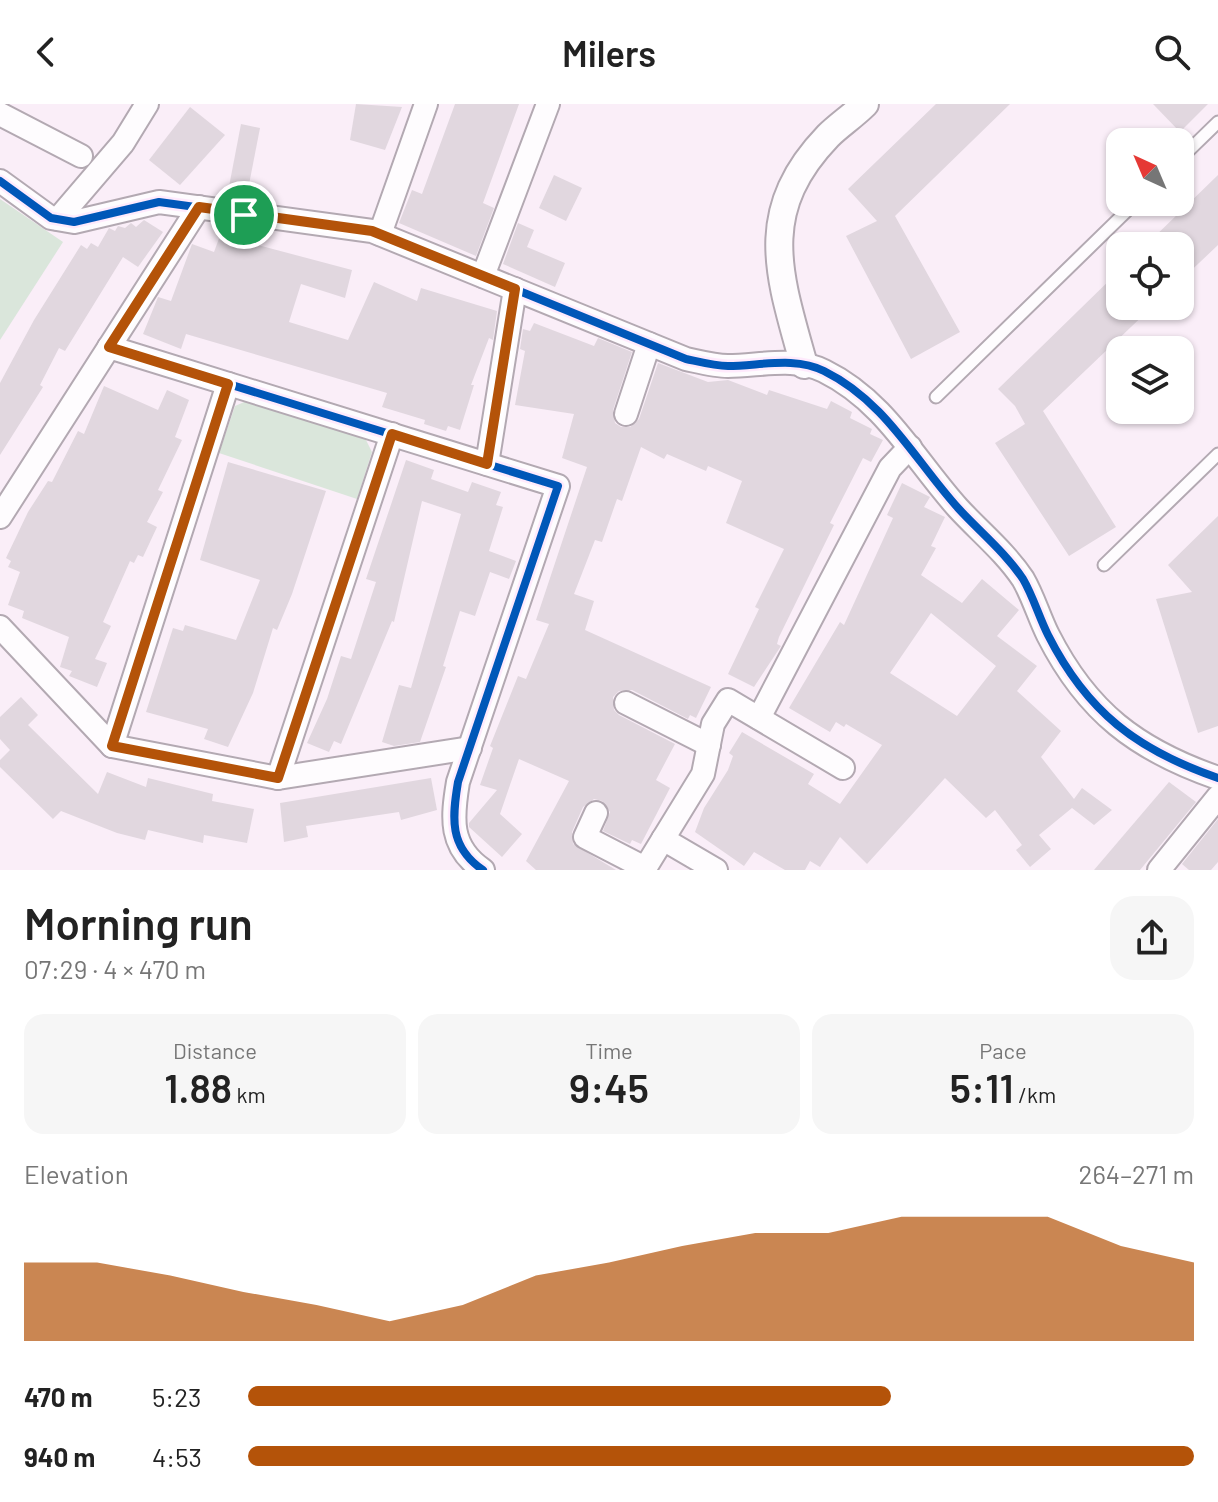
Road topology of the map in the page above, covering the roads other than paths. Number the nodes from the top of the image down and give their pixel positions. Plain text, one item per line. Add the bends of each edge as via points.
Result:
1 (147, 104) edge
2 (426, 104) edge
3 (548, 104) edge
4 (865, 104) edge
5 (13, 113) edge
6 (1218, 122) edge
7 (1194, 145) edge
8 (81, 156) dead end
9 (0, 181) edge
10 (199, 207) junction
11 (1122, 216) edge
12 (58, 219) junction
13 (380, 234) junction
14 (483, 276) junction
15 (515, 289) junction
16 (649, 344) junction
17 (109, 347) junction
18 (804, 365) junction
19 (228, 384) junction
20 (936, 397) dead end
21 (626, 414) dead end
22 (392, 434) junction
23 (910, 447) junction
24 (1218, 454) edge
25 (487, 464) junction
26 (0, 517) edge
27 (1104, 565) dead end
28 (0, 627) edge
29 (626, 703) dead end
30 (759, 718) junction
31 (709, 745) junction
32 (112, 746) junction
33 (470, 748) junction
34 (843, 768) dead end
35 (278, 778) junction
36 (1218, 778) edge
37 (1218, 797) edge
38 (596, 813) dead end
39 (663, 839) junction
40 (645, 869) edge
41 (483, 870) edge
42 (716, 870) edge
43 (1159, 870) edge

1 - 12 street via 123,143
2 - 13 street
3 - 14 street
4 - 18 street via 828,136 787,195 779,233 779,272
5 - 8 street
6 - 7 lane
9 - 12 street
10 - 12 street via 159,202 74,222
10 - 13 street
10 - 17 street
11 - 20 lane
13 - 14 street
14 - 15 street
15 - 16 street
15 - 25 street
16 - 18 street via 686,359 725,366
16 - 21 street
17 - 19 street
17 - 26 street
18 - 23 street via 862,392
19 - 22 street
19 - 32 street
22 - 25 street
22 - 35 street
23 - 30 street via 890,468
23 - 36 street via 957,507 1010,561 1086,696 1116,727 1152,751
24 - 27 lane
25 - 33 street via 558,486
28 - 32 street
29 - 31 street
30 - 31 street via 728,700 713,724
30 - 34 street
31 - 39 street via 703,774
32 - 35 street
33 - 35 street
33 - 41 street via 451,820 456,842
37 - 43 street
38 - 40 street via 585,837
39 - 40 street
39 - 42 street

